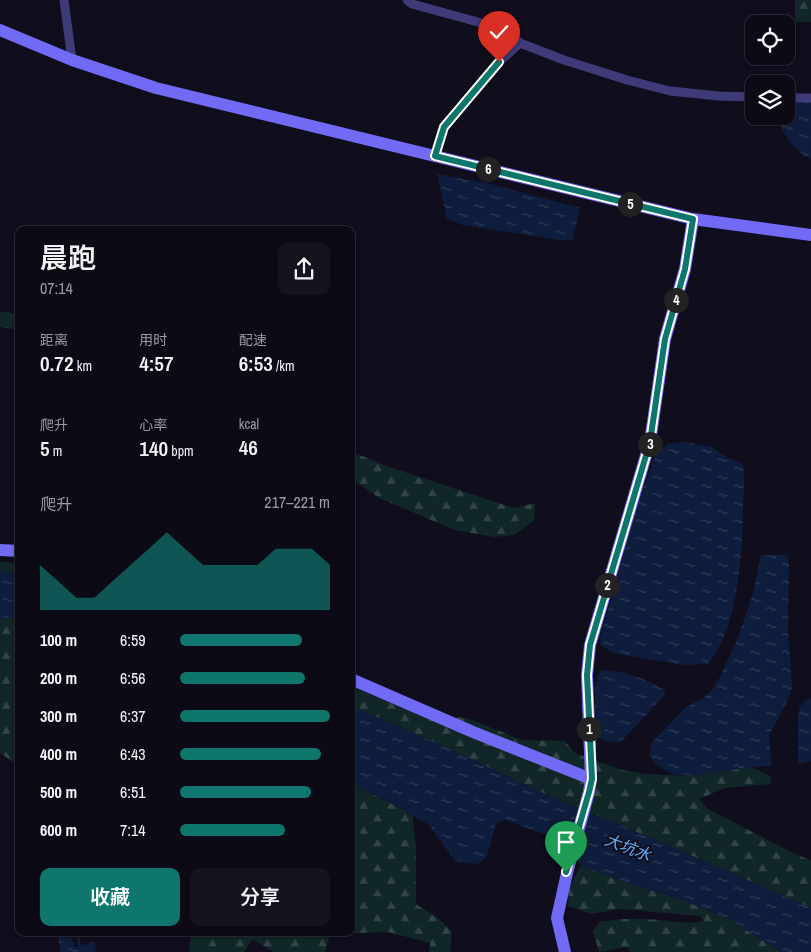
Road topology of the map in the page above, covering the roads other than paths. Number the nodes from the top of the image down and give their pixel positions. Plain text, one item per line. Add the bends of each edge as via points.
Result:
1 (64, 0) edge
2 (407, 0) edge
3 (0, 30) edge
4 (520, 43) junction
5 (72, 60) junction
6 (745, 97) edge
7 (795, 98) edge
8 (811, 98) edge
9 (435, 156) junction
10 (693, 219) junction
11 (811, 235) edge
12 (0, 550) edge
13 (15, 551) edge
14 (355, 681) edge
15 (592, 779) junction
16 (566, 952) edge

1 - 5 street
2 - 4 street via 507,30
3 - 5 street
4 - 6 street via 564,60 670,91
4 - 9 street via 499,62 444,127
5 - 9 street via 156,88
7 - 8 street
9 - 10 street
10 - 11 street
10 - 15 street via 685,269 665,339 650,442 590,645 587,675
12 - 13 street
14 - 15 street
15 - 16 street via 566,872 557,918

